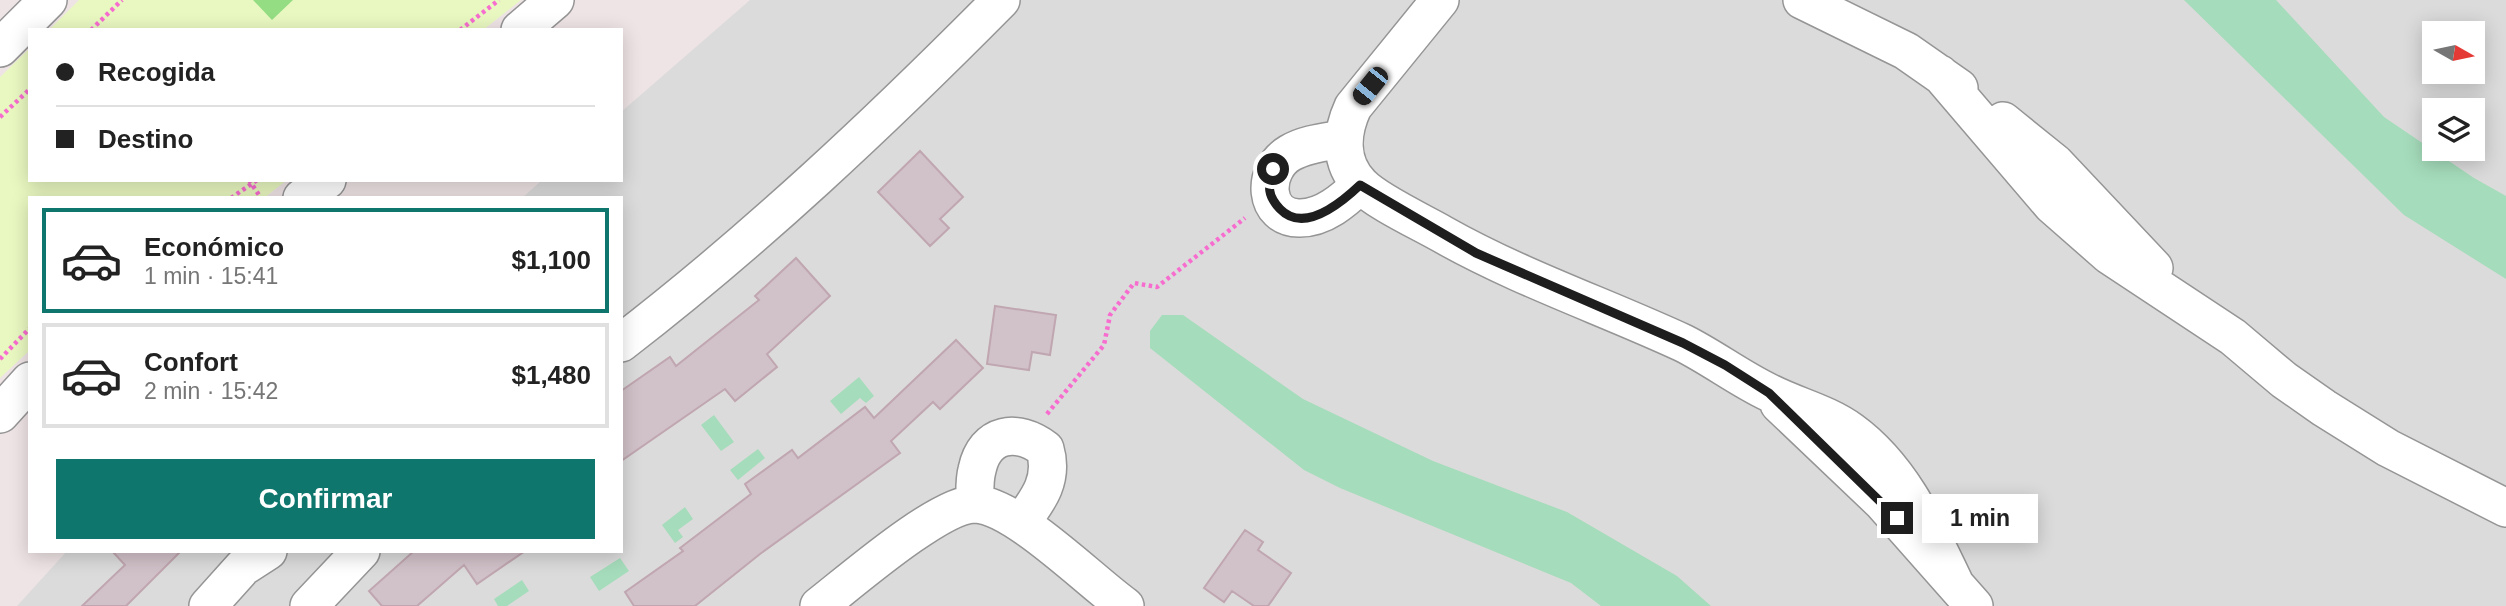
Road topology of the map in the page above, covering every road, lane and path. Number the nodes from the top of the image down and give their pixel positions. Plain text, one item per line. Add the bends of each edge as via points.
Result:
1 (48, 0) edge
2 (122, 0) edge
3 (499, 0) edge
4 (555, 0) edge
5 (1001, 0) edge
6 (1440, 0) edge
7 (1802, 0) edge
8 (93, 28) edge
9 (463, 28) edge
10 (522, 28) edge
11 (0, 48) edge
12 (28, 91) edge
13 (0, 117) edge
14 (1342, 139) junction
15 (252, 182) edge
16 (324, 182) edge
17 (1360, 185) junction
18 (234, 196) edge
19 (305, 196) edge
20 (1270, 198) junction
21 (28, 330) edge
22 (623, 341) edge
23 (0, 359) edge
24 (28, 383) edge
25 (0, 414) edge
26 (1032, 439) junction
27 (975, 504) junction
28 (2506, 508) edge
29 (1021, 523) junction
30 (265, 553) edge
31 (359, 553) edge
32 (324, 587) edge
33 (1964, 594) edge
34 (208, 606) edge
35 (819, 606) edge
36 (1125, 606) edge

1 - 11 street
2 - 8 path
3 - 9 path
4 - 10 street
5 - 22 street via 787,204
6 - 14 street via 1353,107
7 - 28 street via 1906,51 2055,163 2187,305 2284,380 2334,415 2438,475
12 - 13 path
14 - 17 street
14 - 20 street via 1315,143 1282,159 1273,169
15 - 18 path
16 - 19 street
17 - 20 street via 1342,202 1298,219 1287,216
17 - 33 street via 1476,253 1683,343 1769,393 1827,416 1877,454 1906,490
20 - 26 path via 1157,287 1134,283 1110,315 1104,345
21 - 23 path
24 - 25 street
26 - 27 street via 1007,436 983,454 976,471
26 - 29 street via 1045,449 1048,473 1045,486
27 - 29 street
27 - 35 street via 936,518
29 - 36 street
30 - 34 street via 243,567
31 - 32 street

